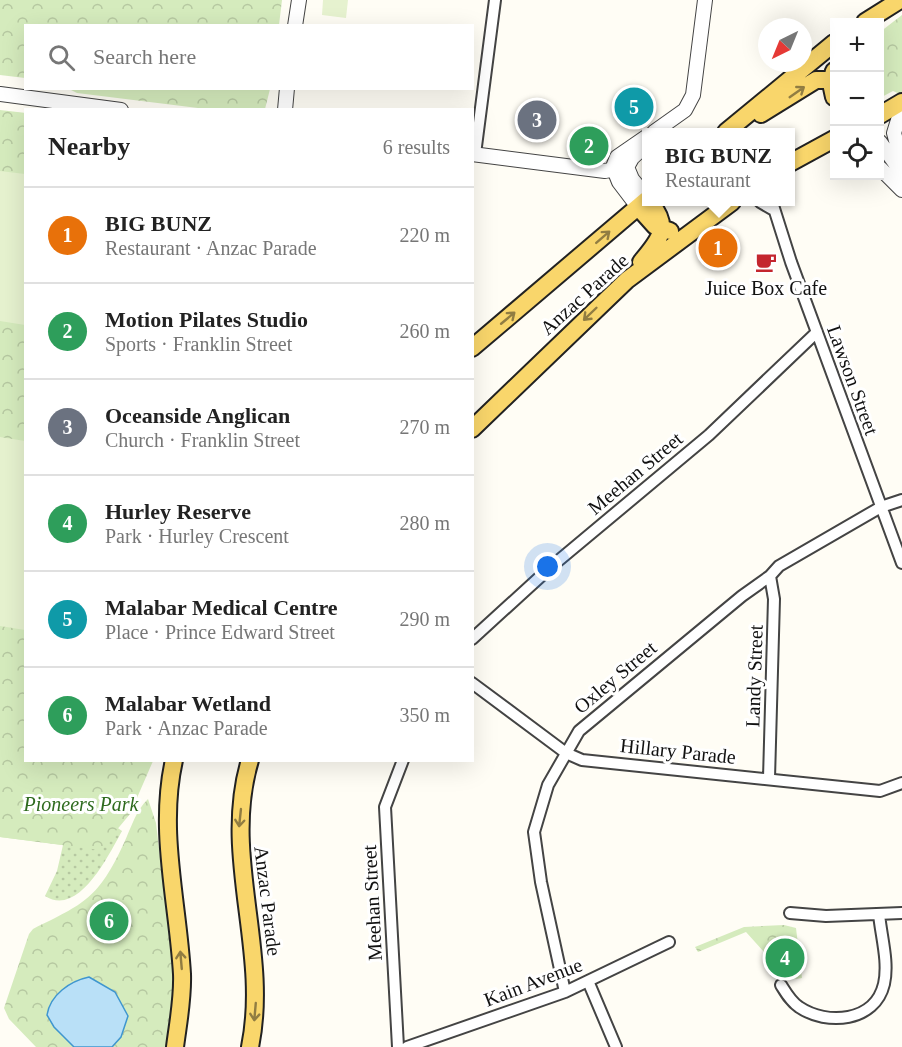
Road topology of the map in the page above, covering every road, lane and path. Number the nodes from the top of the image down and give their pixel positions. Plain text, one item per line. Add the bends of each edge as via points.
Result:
1 (299, 0) edge
2 (495, 0) edge
3 (705, 0) edge
4 (901, 2) edge
5 (872, 18) edge
6 (884, 21) edge
7 (295, 24) edge
8 (830, 46) edge
9 (830, 77) edge
10 (287, 90) edge
11 (0, 94) edge
12 (902, 104) edge
13 (106, 108) edge
14 (285, 108) edge
15 (884, 113) edge
16 (661, 128) edge
17 (733, 128) edge
18 (735, 128) edge
19 (642, 140) edge
20 (830, 141) edge
21 (642, 149) edge
22 (884, 149) edge
23 (474, 154) edge
24 (795, 161) edge
25 (902, 163) edge
26 (620, 169) junction
27 (884, 173) edge
28 (902, 173) edge
29 (902, 190) edge
30 (642, 197) edge
31 (642, 204) edge
32 (648, 206) edge
33 (724, 206) edge
34 (772, 206) edge
35 (717, 211) junction
36 (662, 231) junction
37 (627, 280) junction
38 (817, 332) junction
39 (474, 346) edge
40 (474, 427) edge
41 (902, 500) edge
42 (881, 507) junction
43 (902, 563) edge
44 (770, 576) junction
45 (474, 637) edge
46 (474, 684) edge
47 (566, 753) junction
48 (174, 762) edge
49 (250, 762) edge
50 (402, 762) edge
51 (769, 778) junction
52 (902, 783) edge
53 (790, 913) dead end
54 (902, 913) edge
55 (879, 914) junction
56 (669, 942) dead end
57 (588, 981) junction
58 (781, 985) dead end
59 (565, 992) junction
60 (175, 1047) edge
61 (250, 1047) edge
62 (398, 1047) edge
63 (407, 1047) edge
64 (616, 1047) edge

1 - 7 street
2 - 23 street
3 - 16 street via 693,95 685,110
4 - 5 main road
4 - 6 main road
8 - 17 main road
18 -> 9 main road via 809,83
10 - 14 street
11 - 13 street
12 - 15 main road
12 - 25 street via 894,133
19 - 26 street via 617,157
20 - 24 main road
21 - 26 street
22 - 28 street
23 - 26 street via 605,171
26 - 30 street
27 - 29 street
39 -> 31 main road, Anzac Parade
32 - 36 main road
33 - 35 main road, Anzac Parade
34 - 38 street, Lawson Street
35 - 36 main road via 675,230
35 - 37 main road, Anzac Parade
36 - 37 main road
37 -> 40 main road, Anzac Parade
38 - 42 street, Lawson Street
38 - 45 street, Meehan Street via 709,435 552,566
41 - 42 street, Oxley Street
42 - 43 street, Lawson Street
42 - 44 street, Oxley Street via 779,566
44 - 47 street, Oxley Street via 619,695 579,731
44 - 51 street, Landy Street via 774,599
46 - 47 street, Hillary Parade
47 - 51 street, Hillary Parade via 582,760
47 - 59 street, Oxley Street via 548,785 534,832
60 -> 48 main road via 182,976 168,833 169,781
49 -> 61 main road, Anzac Parade via 239,830 254,952 256,996
50 - 62 street, Meehan Street via 386,807
51 - 52 street, Hillary Parade via 880,791
53 - 55 street
54 - 55 street
55 - 58 street via 884,984 878,998 864,1011 848,1018 823,1018 798,1006
56 - 57 street, Kain Avenue
57 - 59 street, Kain Avenue
57 - 64 street
59 - 63 street, Kain Avenue

